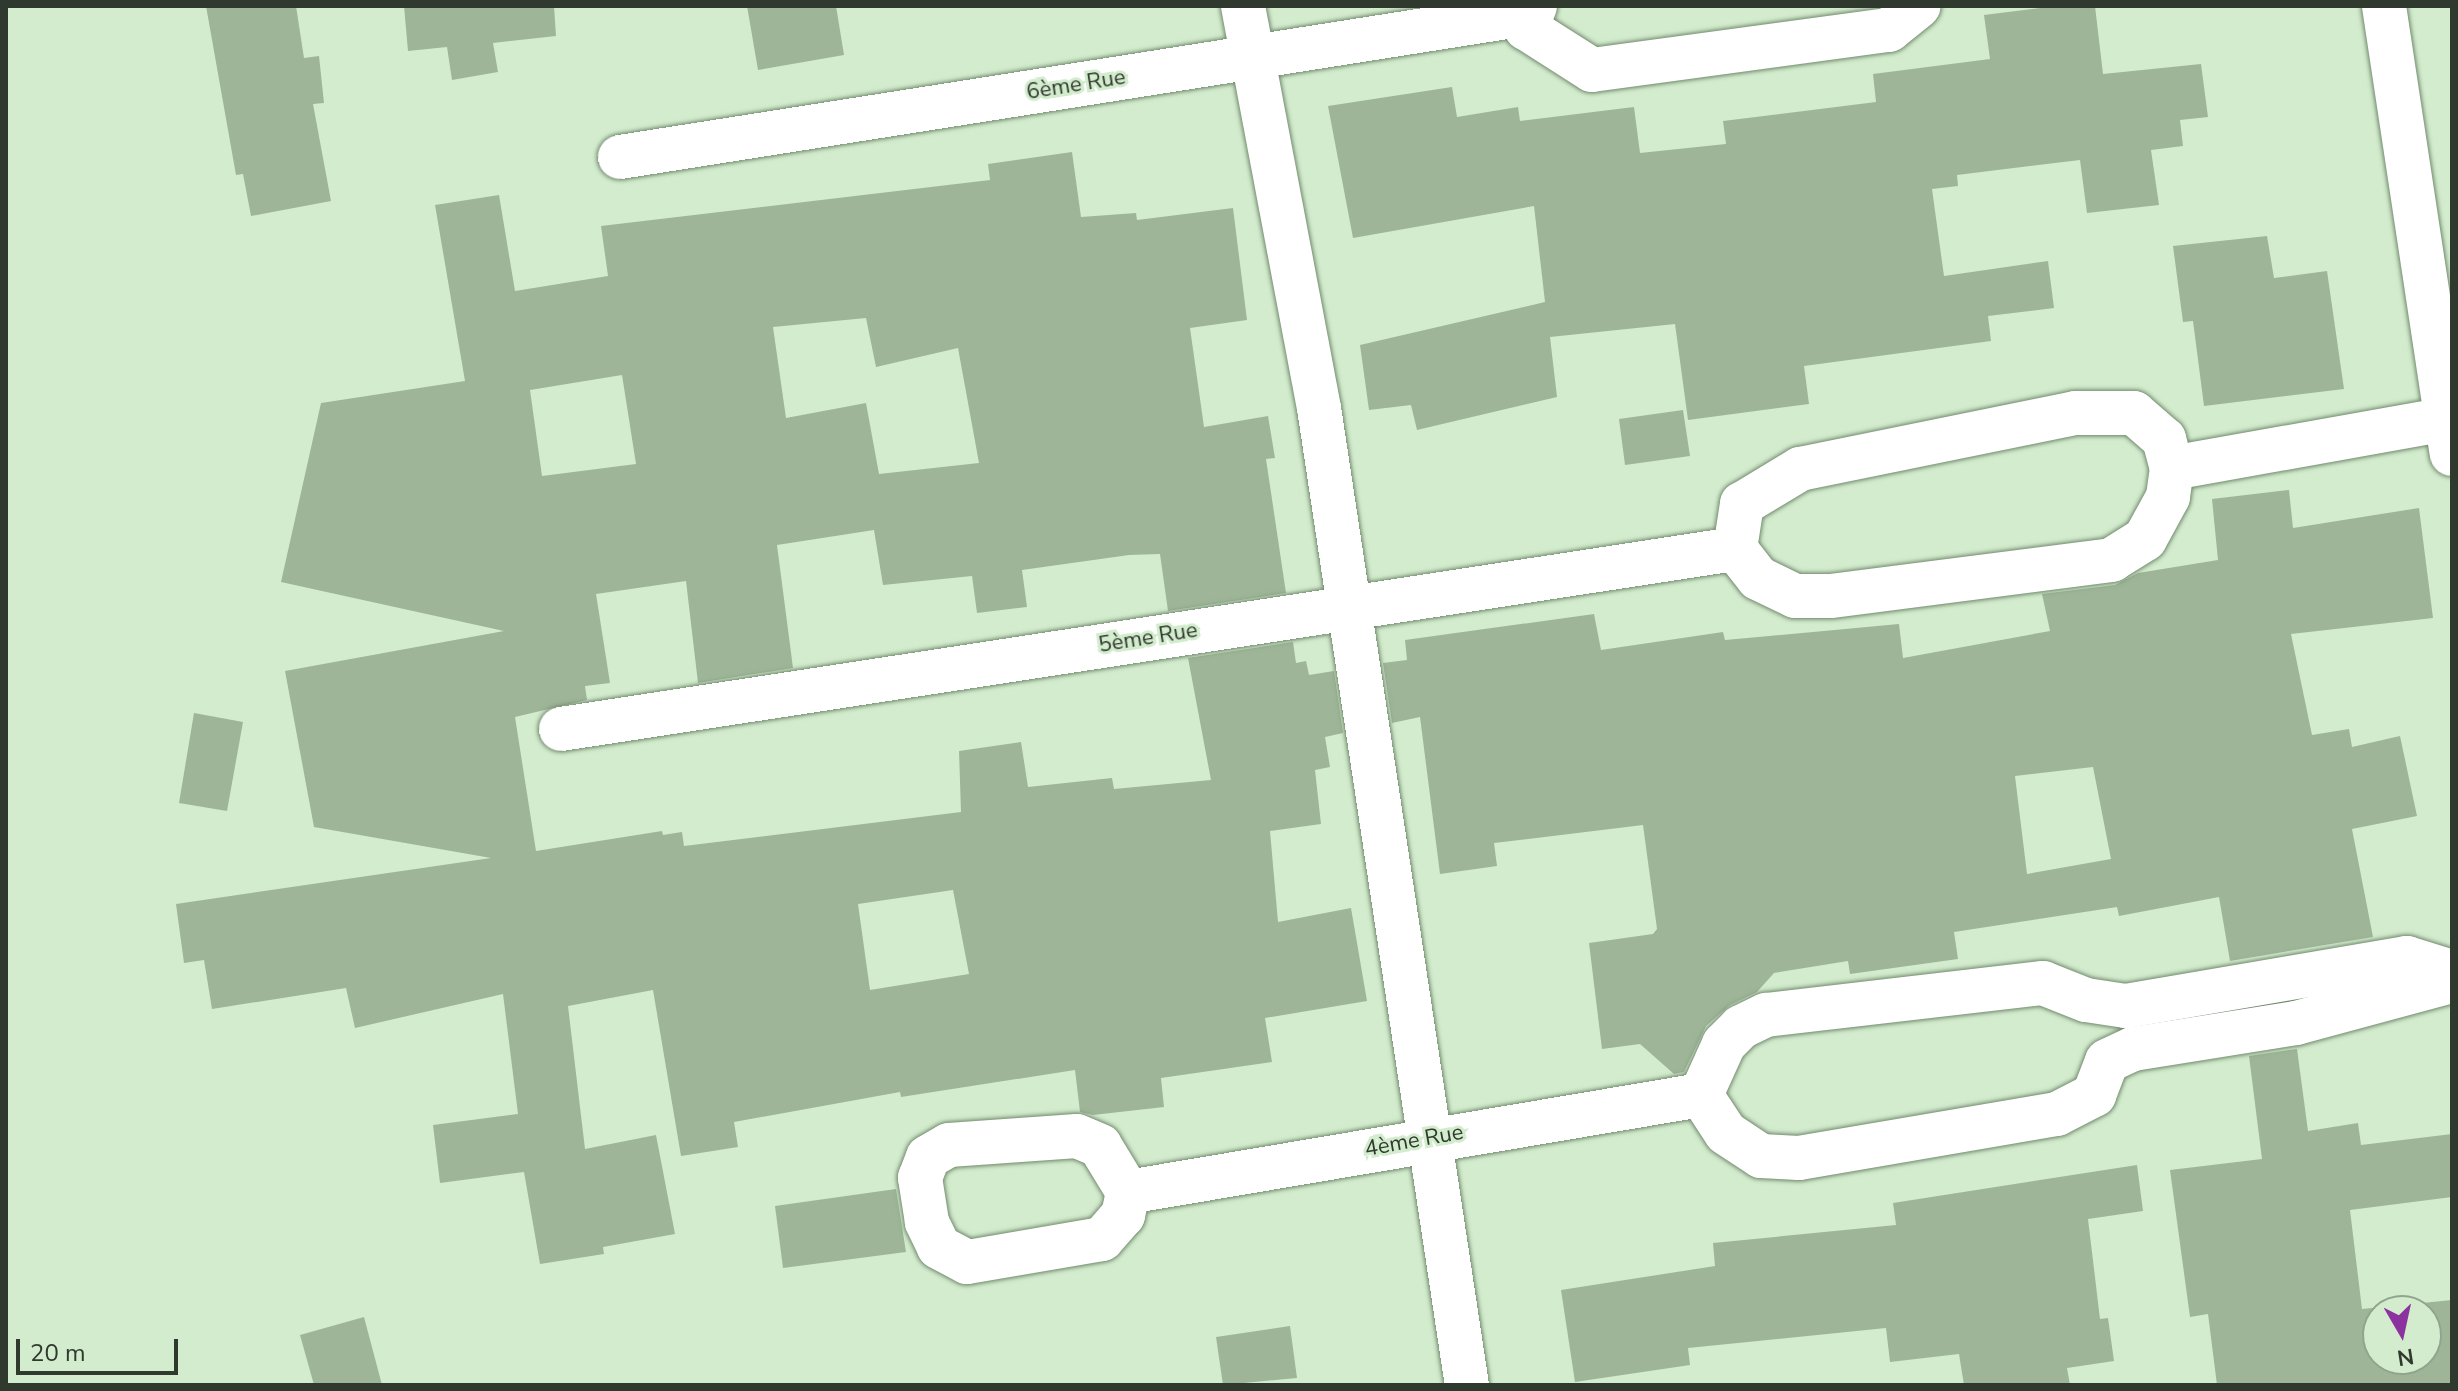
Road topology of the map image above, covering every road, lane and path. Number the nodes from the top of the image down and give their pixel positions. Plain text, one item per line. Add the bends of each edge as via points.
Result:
1 (1243, 6) edge
2 (1919, 6) edge
3 (2384, 6) edge
4 (1534, 9) edge
5 (1252, 57) junction
6 (620, 157) dead end
7 (2450, 430) edge
8 (2172, 468) junction
9 (1735, 549) junction
10 (1347, 608) junction
11 (561, 729) dead end
12 (2452, 972) edge
13 (2452, 981) edge
14 (2126, 1006) junction
15 (2133, 1049) junction
16 (1701, 1095) junction
17 (1429, 1138) junction
18 (1128, 1192) dead end
19 (1467, 1385) edge

1 - 5 street
2 - 4 street via 1889,30 1592,70 1526,28
3 - 7 street
4 - 5 street, 6ème Rue
5 - 6 street, 6ème Rue
5 - 10 street via 1319,408
7 - 8 street
8 - 9 street via 2168,497 2145,539 2112,560 1795,596 1758,578
8 - 9 street via 2164,439 2134,413 2075,413 1800,469 1742,504
9 - 10 street, 5ème Rue
10 - 11 street, 5ème Rue
10 - 17 street
12 - 14 street via 2407,958
13 - 15 street via 2296,1023
14 - 15 street
14 - 16 street via 2086,1000 2043,983 1766,1015 1741,1027 1724,1044
15 - 16 street via 2107,1061 2094,1095 2057,1114 1799,1158 1761,1156 1726,1133
16 - 17 street, 4ème Rue
17 - 18 street, 4ème Rue
17 - 19 street

